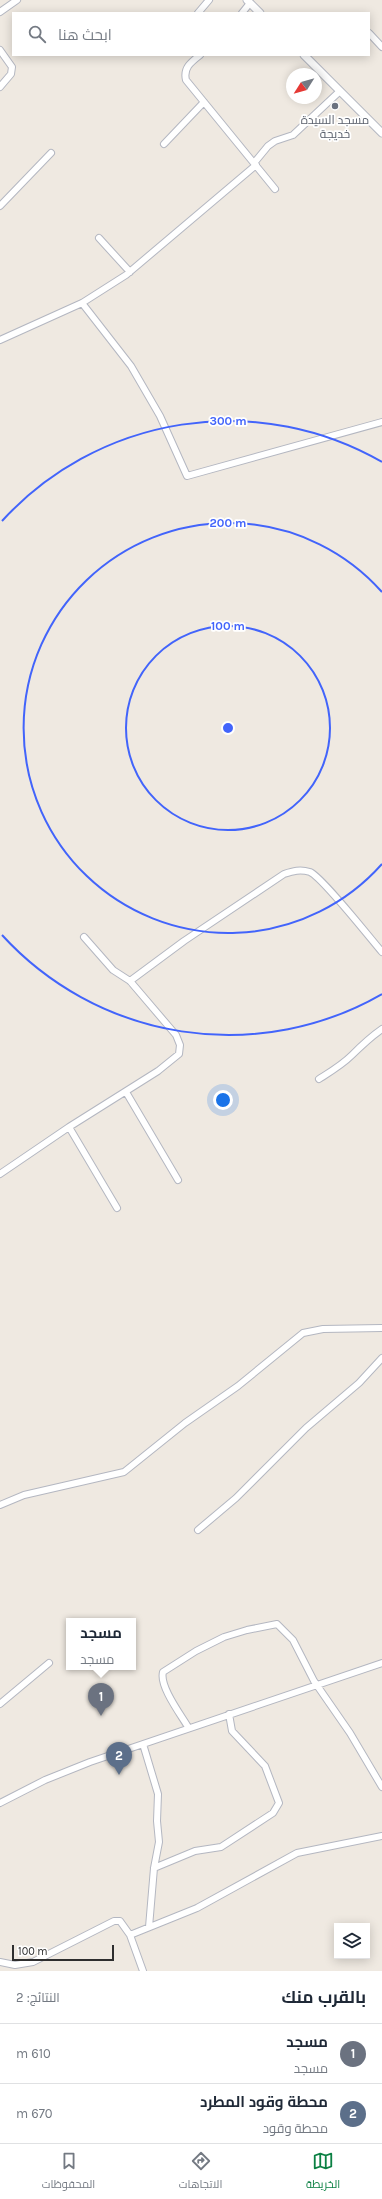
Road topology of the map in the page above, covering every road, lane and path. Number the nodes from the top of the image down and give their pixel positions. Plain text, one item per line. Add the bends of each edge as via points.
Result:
1 (17, 0) edge
2 (209, 0) edge
3 (249, 1) edge
4 (0, 12) edge
5 (199, 12) edge
6 (243, 12) edge
7 (259, 12) edge
8 (370, 34) edge
9 (382, 47) edge
10 (0, 50) edge
11 (199, 56) edge
12 (305, 56) edge
13 (0, 87) edge
14 (340, 91) junction
15 (204, 102) junction
16 (382, 133) edge
17 (164, 144) dead end
18 (51, 153) dead end
19 (255, 164) junction
20 (275, 190) dead end
21 (0, 206) edge
22 (99, 238) dead end
23 (130, 272) junction
24 (82, 303) junction
25 (0, 340) edge
26 (382, 422) edge
27 (84, 937) dead end
28 (382, 952) edge
29 (130, 981) junction
30 (382, 1029) edge
31 (319, 1079) dead end
32 (126, 1092) junction
33 (69, 1126) junction
34 (0, 1174) edge
35 (178, 1180) dead end
36 (117, 1208) dead end
37 (382, 1328) edge
38 (382, 1358) edge
39 (0, 1505) edge
40 (198, 1530) dead end
41 (48, 1663) dead end
42 (382, 1663) edge
43 (317, 1685) junction
44 (0, 1704) edge
45 (229, 1714) junction
46 (188, 1727) junction
47 (143, 1744) junction
48 (382, 1787) edge
49 (0, 1803) edge
50 (382, 1836) edge
51 (154, 1868) junction
52 (149, 1927) junction
53 (130, 1935) junction
54 (0, 1962) edge
55 (143, 1971) edge

1 - 4 street
2 - 5 street
3 - 6 street
3 - 7 street
8 - 9 street
10 - 13 street via 12,67 11,74
11 - 15 street via 188,65 185,76
12 - 14 street
14 - 16 street
14 - 19 street via 293,135 268,146
15 - 17 street
15 - 19 street
18 - 21 street
19 - 20 street
19 - 23 street
22 - 23 street
23 - 24 street
24 - 25 street
24 - 26 street via 131,366 160,416 187,476
27 - 29 street via 113,970
28 - 29 street via 324,884 312,873 298,870 284,874
29 - 32 street via 176,1035 180,1045 178,1054 170,1062
30 - 31 street via 365,1040 352,1056
32 - 33 street
32 - 35 street
33 - 34 street
33 - 36 street
37 - 39 street via 323,1329 303,1333 124,1472 24,1495
38 - 40 street via 360,1383 306,1428 236,1498
41 - 44 street
42 - 43 street
43 - 45 street
43 - 46 street via 294,1640 277,1624 232,1634 196,1651 163,1672 163,1680 171,1701
43 - 48 street via 350,1733
45 - 46 street
45 - 51 street via 232,1731 265,1766 279,1803 273,1814 221,1848 195,1851
46 - 47 street
47 - 49 street via 49,1779
47 - 51 street via 158,1794 159,1842
50 - 52 street via 297,1853 197,1908
51 - 52 street
52 - 53 street
53 - 54 street via 120,1922 114,1922 33,1962 15,1965
53 - 55 street

